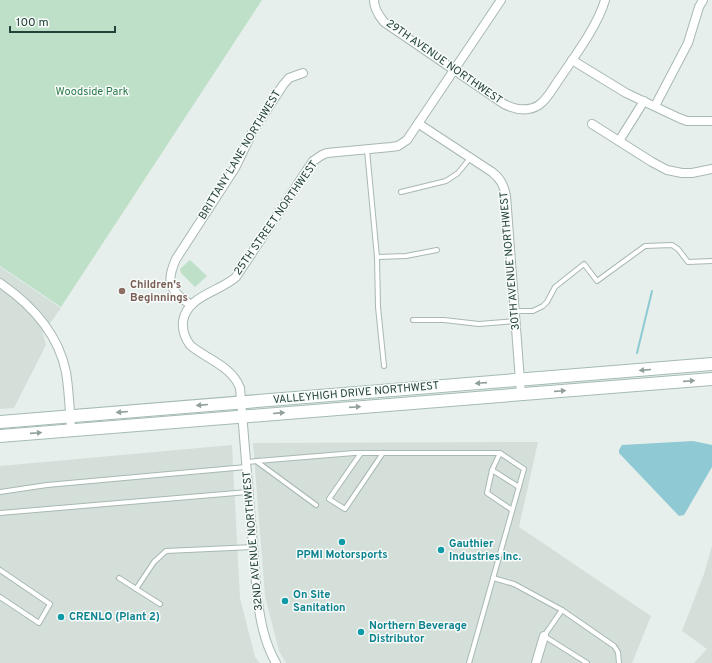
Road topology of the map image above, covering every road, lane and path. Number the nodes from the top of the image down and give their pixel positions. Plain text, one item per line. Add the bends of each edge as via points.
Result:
1 (374, 0) edge
2 (501, 0) edge
3 (605, 0) edge
4 (703, 0) edge
5 (572, 60) junction
6 (455, 70) junction
7 (303, 74) dead end
8 (644, 101) junction
9 (655, 106) junction
10 (712, 121) edge
11 (419, 124) junction
12 (592, 124) dead end
13 (619, 141) junction
14 (367, 149) junction
15 (470, 158) junction
16 (712, 169) edge
17 (401, 192) dead end
18 (437, 250) dead end
19 (377, 257) junction
20 (712, 261) edge
21 (0, 283) edge
22 (190, 305) junction
23 (515, 312) junction
24 (413, 320) dead end
25 (515, 321) junction
26 (712, 364) edge
27 (384, 366) dead end
28 (712, 379) edge
29 (520, 380) junction
30 (521, 394) junction
31 (241, 402) junction
32 (70, 416) junction
33 (242, 416) junction
34 (0, 422) edge
35 (72, 430) junction
36 (0, 436) edge
37 (383, 452) junction
38 (361, 453) junction
39 (500, 453) junction
40 (256, 461) junction
41 (246, 464) junction
42 (492, 470) junction
43 (519, 487) junction
44 (0, 492) edge
45 (248, 492) junction
46 (316, 505) dead end
47 (512, 510) junction
48 (0, 513) edge
49 (253, 547) junction
50 (0, 570) edge
51 (119, 578) dead end
52 (493, 578) junction
53 (136, 589) junction
54 (0, 597) edge
55 (160, 604) dead end
56 (562, 610) junction
57 (544, 636) junction
58 (276, 663) edge
59 (469, 663) edge
60 (536, 663) edge
61 (588, 663) edge
62 (619, 663) edge

1 - 6 street, 29TH AVENUE NORTHWEST via 376,11 384,22
2 - 6 street, 25TH STREET NORTHWEST
3 - 5 street via 598,17
4 - 9 street via 688,43
5 - 6 street, 29TH AVENUE NORTHWEST via 544,100 527,110 509,107
5 - 8 street via 617,88
6 - 11 street, 25TH STREET NORTHWEST
7 - 22 street, BRITTANY LANE NORTHWEST via 289,78 283,85 253,131 236,168 176,259 170,274 174,293
8 - 9 street
8 - 13 street
9 - 10 street via 687,121
11 - 14 street, 25TH STREET NORTHWEST via 403,144
11 - 15 street, 30TH AVENUE NORTHWEST
12 - 13 street
13 - 16 street via 666,170 682,173
14 - 19 lane
14 - 22 street, 25TH STREET NORTHWEST via 327,153 313,161 236,277
15 - 17 lane via 458,173 446,181
15 - 23 street, 30TH AVENUE NORTHWEST via 496,175 505,190
18 - 19 lane
19 - 27 lane via 378,307
20 - 23 lane via 688,262 678,249 670,245 645,246 597,281 584,264 555,287 543,306 533,311
21 - 32 street via 38,314 61,354 66,372
22 - 31 street via 183,320 183,331 187,340 235,378 240,388
23 - 25 street, 30TH AVENUE NORTHWEST
24 - 25 lane via 479,324
25 - 29 street, 30TH AVENUE NORTHWEST
26 -> 29 main road, VALLEYHIGH DRIVE NORTHWEST
30 -> 28 main road, VALLEYHIGH DRIVE NORTHWEST
29 - 30 street, 30TH AVENUE NORTHWEST
29 -> 31 main road, VALLEYHIGH DRIVE NORTHWEST
33 -> 30 main road, VALLEYHIGH DRIVE NORTHWEST
31 -> 32 main road, VALLEYHIGH DRIVE NORTHWEST
31 - 33 street
32 - 34 main road, VALLEYHIGH DRIVE NORTHWEST
32 - 35 street
33 - 35 main road, VALLEYHIGH DRIVE NORTHWEST
33 - 41 street, 32ND AVENUE NORTHWEST
36 -> 35 main road, VALLEYHIGH DRIVE NORTHWEST
37 - 38 lane
37 - 38 lane via 344,509 329,499
37 - 39 lane
38 - 40 lane
39 - 42 lane
39 - 43 lane via 524,469
40 - 41 lane
40 - 46 lane
41 - 44 lane via 226,469 47,485
41 - 45 street, 32ND AVENUE NORTHWEST
42 - 43 lane
42 - 47 lane via 487,493
43 - 47 lane
45 - 48 lane
45 - 49 street, 32ND AVENUE NORTHWEST
47 - 52 lane
49 - 53 lane via 166,551 154,562
49 - 58 street, 32ND AVENUE NORTHWEST via 260,620 266,644
50 - 54 lane via 50,604 39,623
51 - 53 lane
52 - 56 lane via 514,584
52 - 59 lane
53 - 55 lane
56 - 57 lane
56 - 62 lane via 614,646 618,652
57 - 60 street
57 - 61 lane

